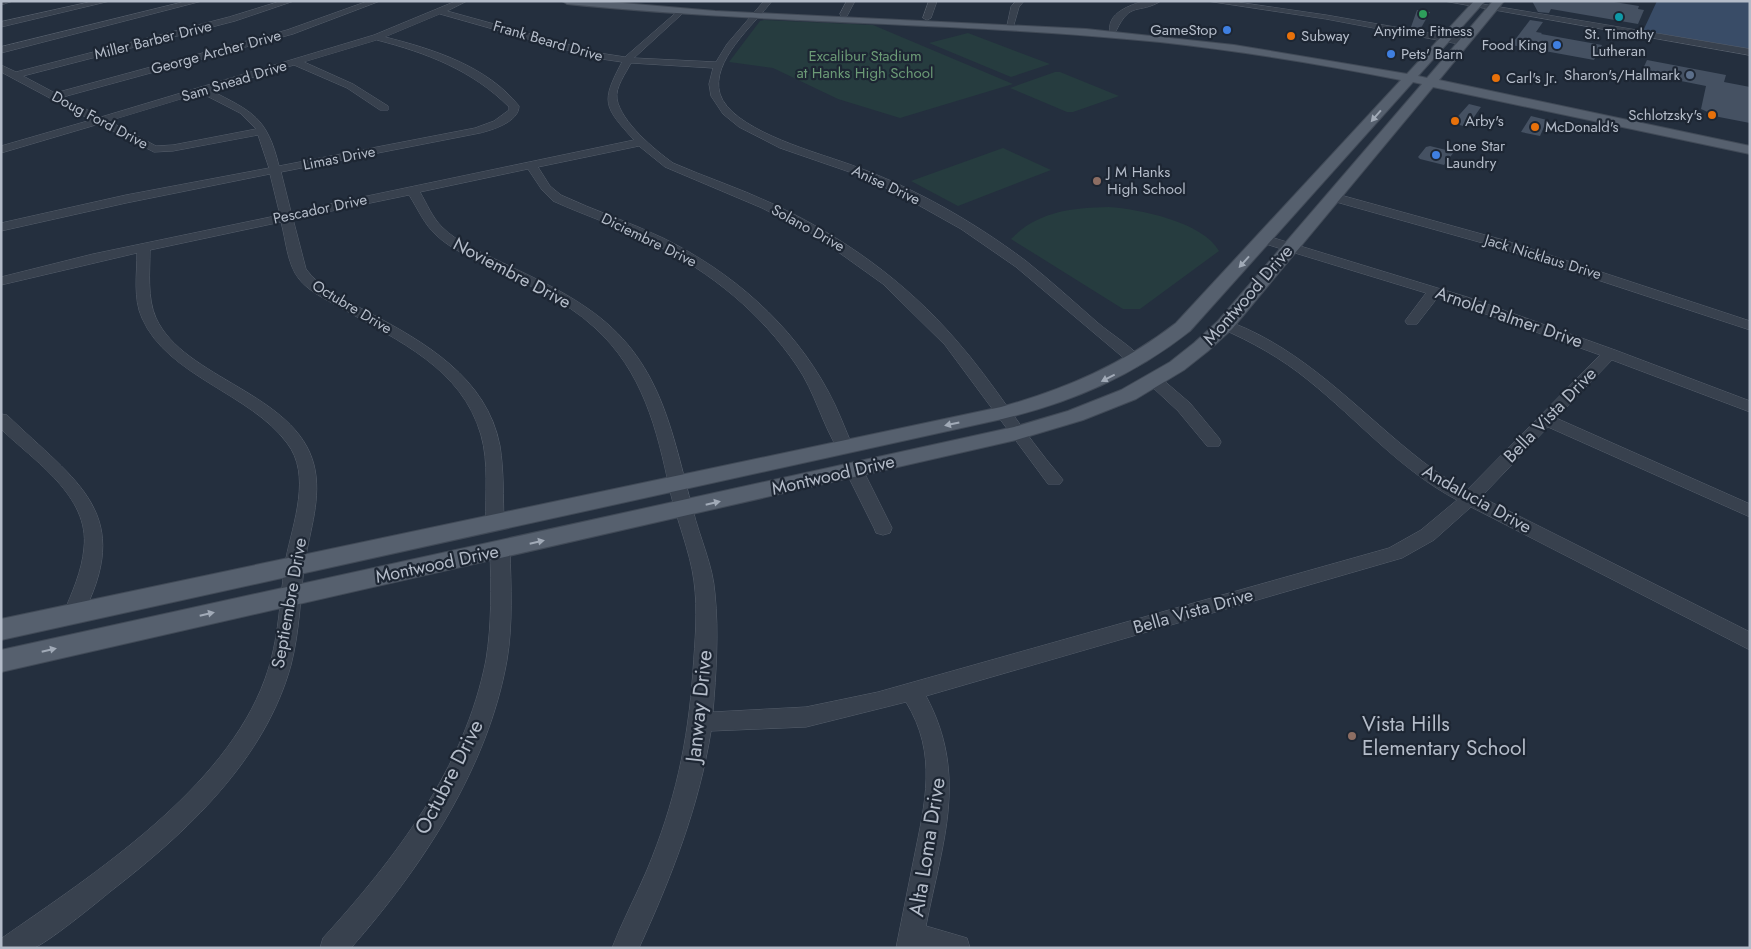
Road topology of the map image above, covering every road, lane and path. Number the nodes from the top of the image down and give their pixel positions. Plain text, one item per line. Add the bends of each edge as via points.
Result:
1 (9, 1) edge
2 (106, 1) edge
3 (198, 1) edge
4 (290, 1) edge
5 (376, 1) edge
6 (463, 1) edge
7 (567, 1) edge
8 (851, 1) edge
9 (933, 1) edge
10 (1020, 1) edge
11 (1157, 1) edge
12 (1211, 1) edge
13 (1448, 1) edge
14 (1, 3) edge
15 (624, 3) edge
16 (1477, 4) edge
17 (1496, 5) edge
18 (762, 9) edge
19 (440, 11) junction
20 (679, 12) junction
21 (844, 14) junction
22 (927, 18) junction
23 (1, 25) edge
24 (1010, 26) junction
25 (1113, 28) junction
26 (1048, 30) junction
27 (376, 37) junction
28 (1173, 38) junction
29 (1038, 39) dead end
30 (1445, 39) junction
31 (1464, 42) junction
32 (1, 50) edge
33 (1750, 52) edge
34 (628, 60) junction
35 (296, 62) junction
36 (717, 66) junction
37 (1, 68) edge
38 (15, 75) junction
39 (1421, 78) junction
40 (204, 91) junction
41 (55, 96) junction
42 (384, 108) dead end
43 (1608, 117) junction
44 (101, 120) junction
45 (263, 131) junction
46 (1750, 141) edge
47 (641, 142) junction
48 (1350, 147) junction
49 (1, 150) edge
50 (1750, 150) edge
51 (1372, 152) junction
52 (531, 165) junction
53 (274, 170) junction
54 (412, 190) junction
55 (1333, 197) junction
56 (284, 217) junction
57 (1, 227) edge
58 (1264, 239) junction
59 (143, 247) junction
60 (1290, 247) junction
61 (1, 281) edge
62 (1435, 291) junction
63 (1412, 321) dead end
64 (1225, 325) junction
65 (1750, 326) edge
66 (1610, 353) junction
67 (1137, 362) junction
68 (1156, 382) junction
69 (1750, 407) edge
70 (1002, 413) junction
71 (1, 419) edge
72 (1545, 419) junction
73 (1016, 434) junction
74 (1213, 442) dead end
75 (845, 447) junction
76 (854, 470) junction
77 (1054, 480) dead end
78 (680, 484) junction
79 (1468, 498) junction
80 (684, 509) junction
81 (1750, 511) edge
82 (495, 522) junction
83 (882, 528) dead end
84 (500, 550) junction
85 (295, 566) junction
86 (293, 595) junction
87 (73, 614) junction
88 (1, 630) edge
89 (1750, 642) edge
90 (1, 661) edge
91 (911, 691) junction
92 (701, 722) junction
93 (910, 942) edge
94 (12, 948) edge
95 (333, 948) edge
96 (624, 948) edge
97 (957, 948) edge

1 - 14 street
2 - 23 street
3 - 32 street
4 - 38 street, Miller Barber Drive
5 - 41 street, George Archer Drive via 290,32
6 - 19 street, Sam Snead Drive
7 - 15 main road
8 - 21 street
9 - 22 street
10 - 24 street
11 - 25 street via 1121,12
12 - 30 street via 1326,17
13 - 16 street
15 - 18 main road
15 - 20 main road
16 - 17 street
16 - 30 main road, Montwood Drive
17 - 31 main road, Montwood Drive
17 - 33 street
18 - 20 main road
18 - 21 main road
18 - 24 main road
18 - 36 street
19 - 27 street, Sam Snead Drive
19 - 34 street, Frank Beard Drive via 584,53
20 - 34 street, Solano Drive via 641,44
21 - 22 main road
22 - 24 main road
24 - 25 main road
24 - 26 main road
25 - 28 main road
26 - 28 main road
26 - 29 main road via 1038,35
27 - 35 street, Sam Snead Drive
27 - 53 street, Limas Drive via 428,51 462,65 494,86 514,106 514,110 502,121 481,130
28 - 39 main road
30 - 31 street
30 - 39 main road, Montwood Drive
31 - 39 main road, Montwood Drive
34 - 36 street, Frank Beard Drive
34 - 47 street, Solano Drive via 613,89 612,99 619,116
35 - 40 street, Sam Snead Drive
35 - 42 street via 350,86
36 - 67 street, Anise Drive via 713,81 716,96 725,110 742,124 771,139 890,185 964,225 1027,269
37 - 38 street, Doug Ford Drive
38 - 41 street, Doug Ford Drive
39 - 43 main road
39 -> 48 main road, Montwood Drive
39 - 51 main road, Montwood Drive
40 - 44 street, Sam Snead Drive
40 - 45 street, Octubre Drive via 244,111
41 - 44 street, Doug Ford Drive
43 - 46 main road
43 - 50 main road
44 - 45 street, Doug Ford Drive via 147,146 161,149
44 - 49 street, Sam Snead Drive
45 - 53 street, Octubre Drive
47 - 52 street, Pescador Drive
47 - 70 street, Solano Drive via 669,165 794,218 875,270 951,343
48 - 51 main road
48 - 58 main road, Montwood Drive
51 - 55 main road, Montwood Drive
52 - 54 street, Pescador Drive
52 - 75 street, Diciembre Drive via 557,198 678,251 726,281 748,300 786,339 803,364 820,391
53 - 56 street, Octubre Drive
53 - 57 street, Limas Drive
54 - 56 street, Pescador Drive
54 - 78 street, Noviembre Drive via 432,224 452,242 565,299 613,338 653,395
55 - 60 main road, Montwood Drive
55 - 65 street, Jack Nicklaus Drive via 1520,249
56 - 59 street, Pescador Drive
56 - 82 street, Octubre Drive via 299,269 305,278 439,361 473,399 489,434
58 - 60 street, Arnold Palmer Drive
58 -> 67 main road, Montwood Drive via 1184,327
59 - 61 street, Pescador Drive
59 - 85 street, Septiembre Drive via 144,301 160,335 196,365 265,411 296,442 307,482
60 - 62 street, Arnold Palmer Drive
60 - 64 main road, Montwood Drive
62 - 63 street
62 - 66 street, Arnold Palmer Drive
64 - 68 main road, Montwood Drive via 1178,368
64 - 79 street, Andalucia Drive via 1278,349 1410,461
66 - 69 street, Arnold Palmer Drive
66 - 72 street, Bella Vista Drive
67 -> 70 main road, Montwood Drive via 1098,383
68 - 73 main road, Montwood Drive via 1083,414
68 - 74 street via 1184,407
70 - 73 street, Solano Drive
70 -> 75 main road, Montwood Drive
71 - 87 street via 60,473 81,496 89,511 94,529 94,549 90,570
72 - 79 street, Bella Vista Drive
72 - 81 street
73 - 76 main road, Montwood Drive
73 - 77 street, Solano Drive
75 - 78 main road, Montwood Drive
80 -> 76 main road, Montwood Drive
76 - 83 street
78 - 80 street, Janway Drive
78 - 82 main road, Montwood Drive
79 - 89 street, Andalucia Drive
79 - 91 street, Bella Vista Drive via 1434,532 1395,553
84 -> 80 main road, Montwood Drive
80 - 92 street, Janway Drive via 704,582 708,625
82 - 85 main road, Montwood Drive
84 - 86 main road, Montwood Drive
84 - 95 street, Octubre Drive via 502,611 499,638 493,674 468,747 438,804 394,873
85 - 86 street, Septiembre Drive
85 - 87 main road, Montwood Drive
90 -> 86 main road, Montwood Drive
86 - 94 street, Septiembre Drive via 273,688 249,734 224,768 184,812 125,864
87 - 88 main road, Montwood Drive
91 - 92 street, Bella Vista Drive via 806,717
91 - 93 street, Alta Loma Drive via 931,725 940,768 939,793
92 - 96 street, Janway Drive via 681,810 658,874
93 - 97 street

